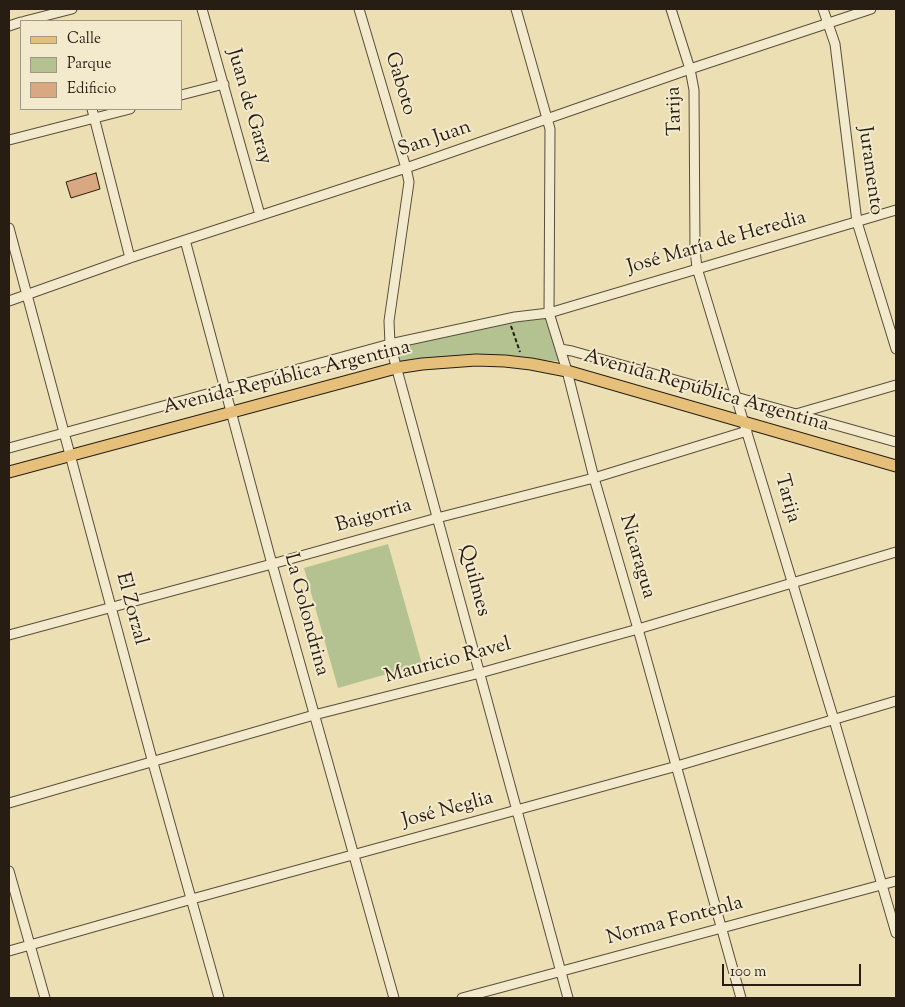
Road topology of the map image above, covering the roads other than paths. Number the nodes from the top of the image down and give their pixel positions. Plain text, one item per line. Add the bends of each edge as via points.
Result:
1 (67, 9) edge
2 (202, 9) edge
3 (359, 9) edge
4 (516, 9) edge
5 (670, 9) edge
6 (823, 9) edge
7 (871, 9) edge
8 (28, 20) edge
9 (829, 23) junction
10 (690, 69) junction
11 (224, 84) junction
12 (182, 96) edge
13 (121, 110) edge
14 (94, 113) edge
15 (548, 118) junction
16 (9, 140) edge
17 (406, 168) junction
18 (896, 210) edge
19 (260, 215) junction
20 (857, 222) junction
21 (9, 228) edge
22 (186, 240) junction
23 (130, 258) junction
24 (697, 268) junction
25 (26, 295) junction
26 (9, 301) edge
27 (549, 313) junction
28 (390, 344) junction
29 (896, 348) edge
30 (560, 349) junction
31 (396, 368) junction
32 (567, 372) junction
33 (896, 385) edge
34 (226, 389) junction
35 (737, 397) junction
36 (232, 411) junction
37 (795, 414) junction
38 (746, 427) junction
39 (64, 434) junction
40 (896, 442) edge
41 (9, 448) edge
42 (70, 456) junction
43 (896, 466) edge
44 (9, 472) edge
45 (594, 478) junction
46 (438, 518) junction
47 (896, 552) edge
48 (272, 564) junction
49 (792, 583) junction
50 (112, 607) junction
51 (638, 629) junction
52 (9, 635) edge
53 (480, 673) junction
54 (896, 702) edge
55 (314, 715) junction
56 (834, 720) junction
57 (153, 763) junction
58 (677, 766) junction
59 (9, 803) edge
60 (516, 810) junction
61 (354, 855) junction
62 (9, 871) edge
63 (896, 881) edge
64 (883, 884) junction
65 (192, 899) junction
66 (722, 927) junction
67 (896, 933) edge
68 (30, 945) junction
69 (9, 951) edge
70 (560, 970) junction
71 (45, 998) edge
72 (219, 998) edge
73 (394, 998) edge
74 (462, 998) edge
75 (568, 998) edge
76 (741, 998) edge

1 - 8 street
2 - 11 street, Juan de Garay
3 - 17 street, Gaboto
4 - 15 street, Nicaragua
5 - 10 street, Tarija
6 - 9 street, Juramento
7 - 9 street, San Juan
9 - 10 street, San Juan
9 - 20 street, Juramento via 835,44
10 - 15 street, San Juan
10 - 24 street, Tarija via 694,90 694,250
11 - 12 street
11 - 19 street, Juan de Garay
13 - 14 street
14 - 16 street
14 - 23 street
15 - 17 street, San Juan
15 - 27 street, Nicaragua
17 - 19 street, San Juan
17 - 28 street, Quilmes via 408,195 389,321
18 - 20 street, José María de Heredia
19 - 22 street, San Juan
20 - 24 street, José María de Heredia
20 - 29 street, Juramento
21 - 25 street, El Zorzal
22 - 23 street, San Juan
22 - 34 street, La Golondrina
23 - 25 street, San Juan
24 - 27 street, José María de Heredia
24 - 35 street, Tarija
25 - 26 street, San Juan
25 - 39 street, El Zorzal
27 - 28 street, Avenida República Argentina via 515,317
27 - 30 street, Nicaragua
28 - 31 street, Quilmes
28 - 34 street, Avenida República Argentina
30 - 32 street, Nicaragua
30 - 35 street, Avenida República Argentina
31 - 32 main road, Avenida República Argentina via 445,362 505,361
31 - 36 main road, Avenida República Argentina
31 - 46 street, Quilmes
32 - 38 main road, Avenida República Argentina
32 - 45 street, Nicaragua
33 - 37 street
34 - 36 street, La Golondrina
34 - 39 street, Avenida República Argentina
35 - 37 street, Avenida República Argentina
35 - 38 street, Tarija
36 - 42 main road, Avenida República Argentina
36 - 48 street, La Golondrina
37 - 40 street, Avenida República Argentina
38 - 43 main road, Avenida República Argentina
38 - 45 street, Baigorria
38 - 49 street, Tarija
39 - 41 street, Avenida República Argentina
39 - 42 street, El Zorzal
42 - 44 main road, Avenida República Argentina
42 - 50 street, El Zorzal
45 - 46 street, Baigorria
45 - 51 street, Nicaragua
46 - 48 street, Baigorria
46 - 53 street, Quilmes
47 - 49 street, Mauricio Ravel
48 - 50 street, Baigorria
48 - 55 street, La Golondrina
49 - 51 street, Mauricio Ravel
49 - 56 street, Tarija
50 - 52 street, Baigorria
50 - 57 street, El Zorzal
51 - 53 street, Mauricio Ravel
51 - 58 street, Nicaragua
53 - 55 street, Mauricio Ravel
53 - 60 street, Quilmes
54 - 56 street, José Neglia
55 - 57 street, Mauricio Ravel
55 - 61 street, La Golondrina
56 - 58 street, José Neglia
56 - 64 street, Tarija
57 - 59 street, Mauricio Ravel
57 - 65 street, El Zorzal
58 - 60 street, José Neglia
58 - 66 street, Nicaragua
60 - 61 street, José Neglia
60 - 70 street, Quilmes
61 - 65 street, José Neglia
61 - 73 street, La Golondrina
62 - 68 street
63 - 64 street, Norma Fontenla
64 - 66 street, Norma Fontenla
64 - 67 street, Tarija
65 - 68 street, José Neglia
65 - 72 street, El Zorzal
66 - 70 street, Norma Fontenla
66 - 76 street, Nicaragua
68 - 69 street, José Neglia
68 - 71 street
70 - 74 street, Norma Fontenla
70 - 75 street, Quilmes

